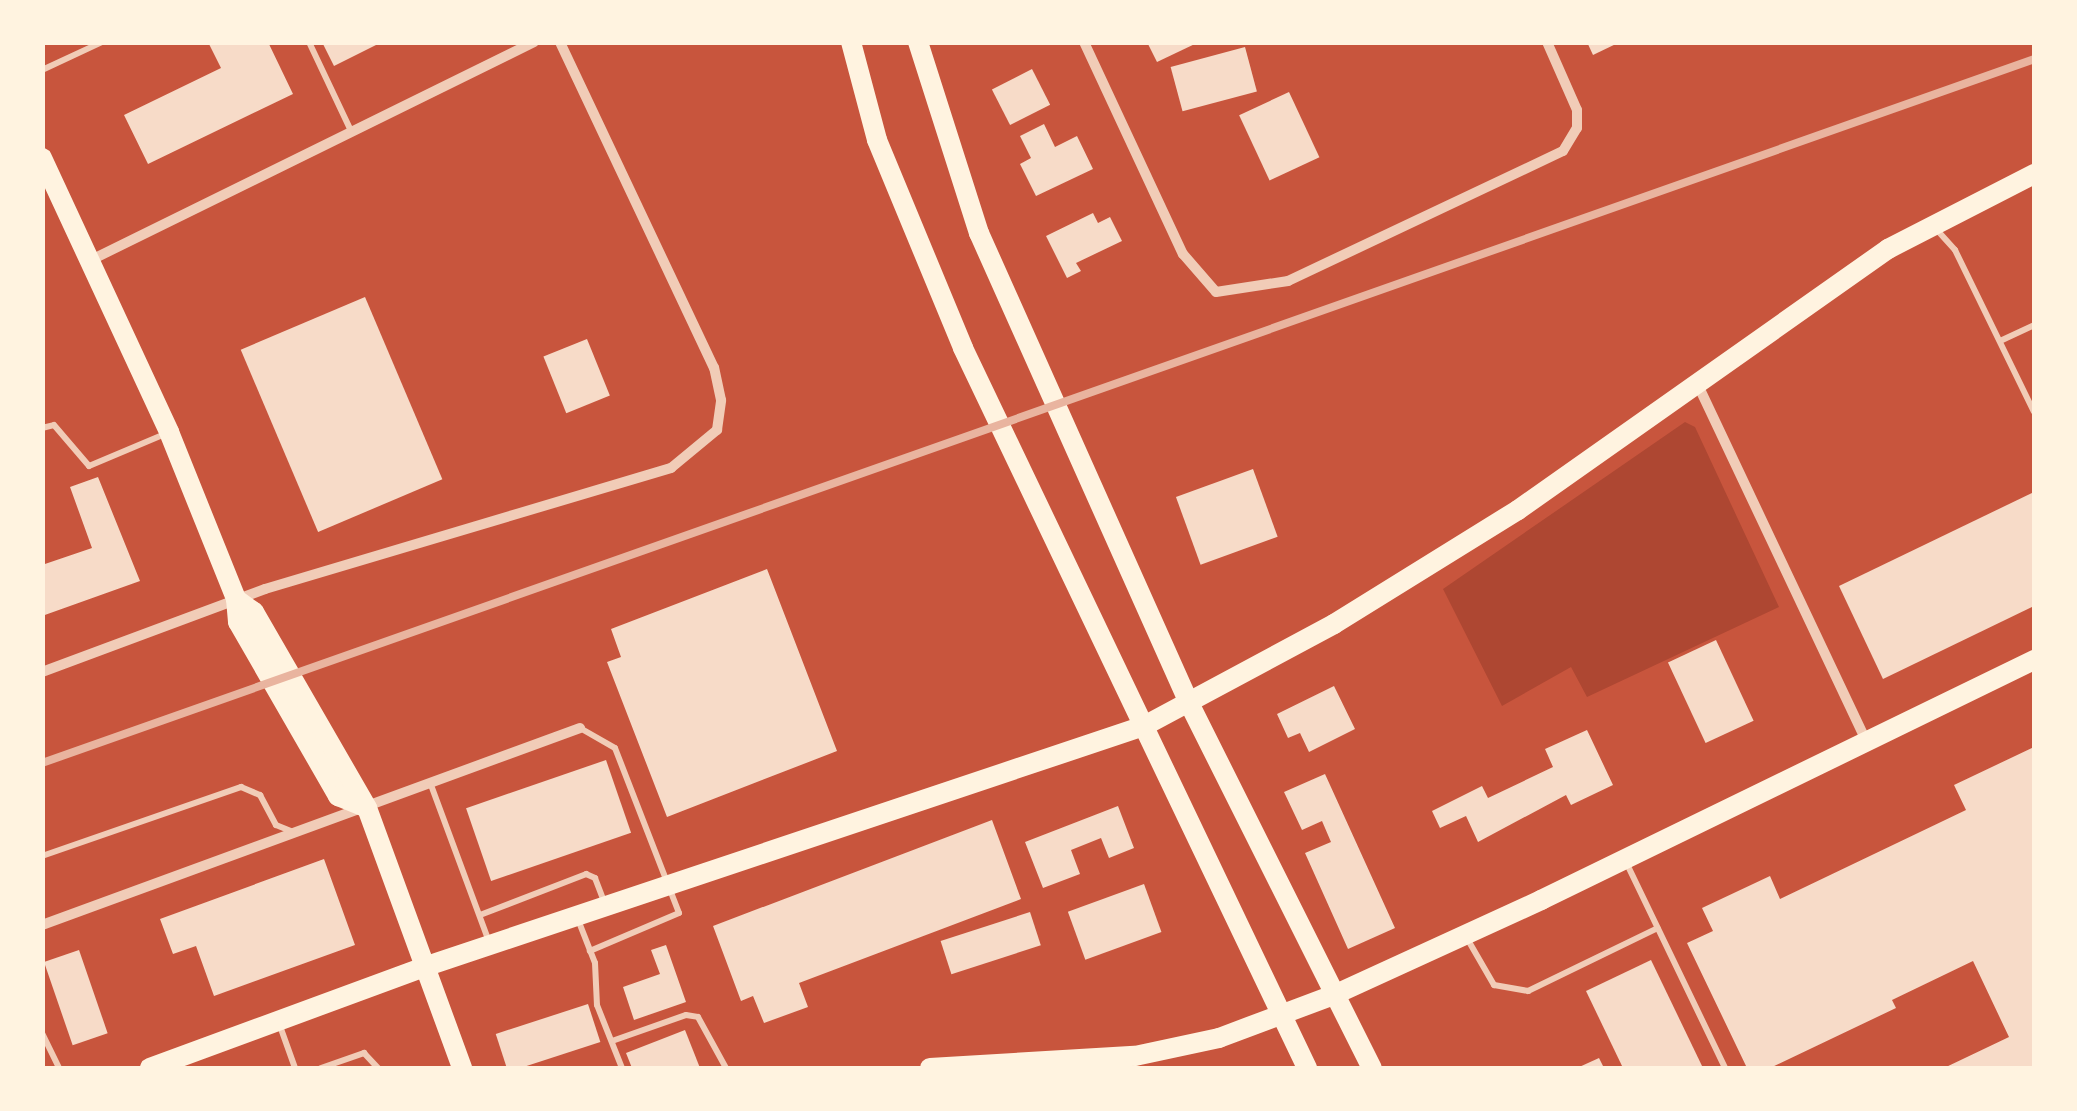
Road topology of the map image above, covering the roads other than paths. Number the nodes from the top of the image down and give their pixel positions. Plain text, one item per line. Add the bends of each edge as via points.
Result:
1 (102, 42) edge
2 (309, 42) edge
3 (534, 42) edge
4 (560, 42) edge
5 (851, 42) edge
6 (918, 42) edge
7 (1084, 42) edge
8 (1547, 42) edge
9 (42, 70) edge
10 (352, 132) junction
11 (43, 159) edge
12 (2034, 174) edge
13 (1933, 225) junction
14 (88, 262) junction
15 (2034, 324) edge
16 (2000, 342) junction
17 (1696, 382) junction
18 (2034, 412) edge
19 (42, 428) edge
20 (169, 432) junction
21 (236, 599) junction
22 (2034, 660) edge
23 (42, 672) edge
24 (1190, 703) junction
25 (1144, 726) junction
26 (580, 728) joint
27 (1866, 740) junction
28 (431, 784) junction
29 (367, 808) junction
30 (298, 833) junction
31 (42, 856) edge
32 (1624, 859) junction
33 (670, 885) junction
34 (606, 906) junction
35 (480, 915) junction
36 (577, 916) junction
37 (42, 925) edge
38 (1658, 928) junction
39 (1465, 935) junction
40 (490, 945) junction
41 (590, 951) junction
42 (424, 967) junction
43 (1336, 994) junction
44 (1282, 1014) junction
45 (278, 1020) junction
46 (42, 1032) edge
47 (612, 1042) junction
48 (59, 1068) edge
49 (150, 1068) edge
50 (295, 1068) edge
51 (321, 1068) edge
52 (378, 1068) edge
53 (462, 1068) edge
54 (622, 1068) edge
55 (726, 1068) edge
56 (930, 1068) edge
57 (1307, 1068) edge
58 (1372, 1068) edge
59 (1725, 1068) edge

1 - 9 lane
2 - 10 lane
3 - 10 street
4 - 21 street via 714,368 716,430 671,468
5 - 25 main road via 877,140 963,348
6 - 24 main road via 979,233
7 - 8 street via 1184,254 1216,292 1288,280 1563,151 1577,110
10 - 14 street
11 - 14 main road
12 - 13 main road
13 - 16 lane via 1955,250
13 - 17 main road via 1888,248
14 - 20 main road
15 - 16 lane
16 - 18 lane
17 - 24 main road via 1508,516
17 - 27 street
19 - 20 lane via 54,424 89,466
20 - 21 main road
21 - 23 street
21 - 29 main road via 254,612
22 - 27 main road
24 - 25 main road
24 - 43 main road
25 - 33 main road
25 - 44 main road
26 - 28 street
26 - 33 lane via 615,748
27 - 32 main road
28 - 29 street
28 - 35 lane
29 - 30 street
29 - 42 main road
30 - 31 lane via 276,825 260,795 241,787
30 - 37 street
32 - 38 lane
32 - 39 main road
33 - 34 main road
33 - 41 lane via 679,913 674,920
34 - 35 lane via 595,878 586,874
34 - 36 main road
35 - 40 lane
36 - 40 main road
36 - 41 lane
38 - 39 lane via 1518,991 1494,985
38 - 59 lane
39 - 43 main road
40 - 42 main road
41 - 47 lane via 597,1006
42 - 45 main road
42 - 53 main road
43 - 44 main road
43 - 58 main road
44 - 56 main road via 1218,1038 1135,1056
44 - 57 main road
45 - 49 main road
45 - 50 lane
46 - 48 lane
47 - 54 lane
47 - 55 lane via 686,1015 698,1017
51 - 52 lane via 364,1053

